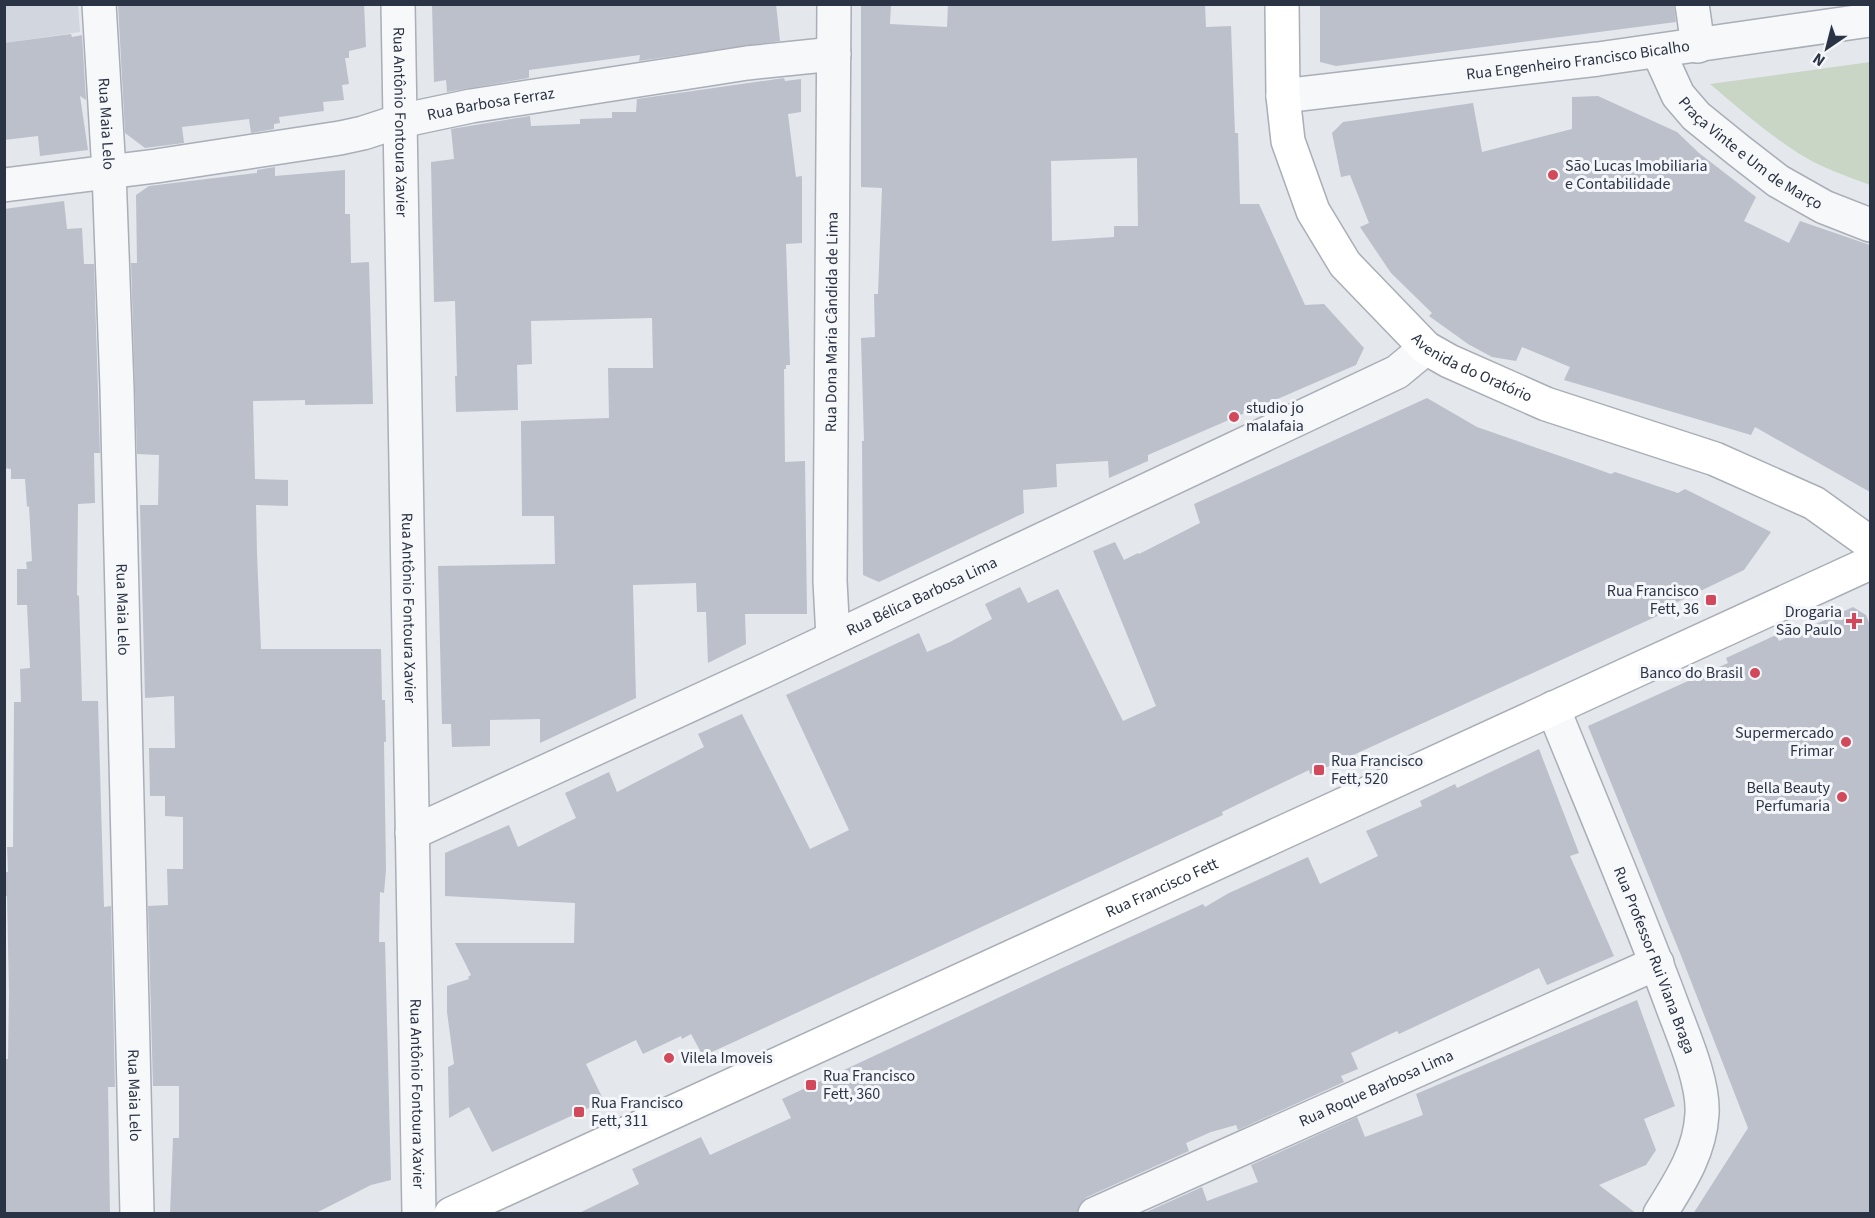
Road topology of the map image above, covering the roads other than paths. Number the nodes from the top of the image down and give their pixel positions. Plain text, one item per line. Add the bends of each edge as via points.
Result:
1 (99, 4) edge
2 (398, 4) edge
3 (834, 4) edge
4 (1282, 4) edge
5 (1692, 4) edge
6 (1870, 20) edge
7 (1698, 46) junction
8 (1658, 51) junction
9 (834, 54) junction
10 (1283, 96) junction
11 (400, 121) junction
12 (109, 172) junction
13 (4, 185) edge
14 (1870, 225) edge
15 (1426, 348) junction
16 (1870, 543) edge
17 (1870, 563) edge
18 (833, 638) junction
19 (1553, 708) junction
20 (412, 833) junction
21 (1657, 963) junction
22 (137, 1214) edge
23 (419, 1214) edge
24 (451, 1214) edge
25 (1095, 1214) edge
26 (1660, 1214) edge

1 - 12 street, Rua Maia Lelo
2 - 11 street, Rua Antônio Fontoura Xavier
3 - 9 street, Rua Dona Maria Cândida de Lima
4 - 10 main road, Avenida do Oratório
5 - 7 street
6 - 7 street, Rua Engenheiro Francisco Bicalho
7 - 8 street, Rua Engenheiro Francisco Bicalho
8 - 10 street, Rua Engenheiro Francisco Bicalho
8 - 14 street, Praça Vinte e Um de Março via 1678,95 1696,116 1778,181 1824,207
9 - 11 street, Rua Barbosa Ferraz via 747,63 471,106
9 - 18 street, Rua Dona Maria Cândida de Lima via 830,569
10 - 15 main road, Avenida do Oratório via 1288,141 1312,210 1346,264
11 - 12 street, Rua Barbosa Ferraz via 340,138
11 - 20 street, Rua Antônio Fontoura Xavier
12 - 13 street, Rua Barbosa Ferraz
12 - 22 street, Rua Maia Lelo
15 - 16 main road, Avenida do Oratório via 1546,404 1715,459 1814,503
15 - 18 street, Rua Bélica Barbosa Lima via 1397,372
17 - 19 main road, Rua Francisco Fett
18 - 20 street, Rua Bélica Barbosa Lima
19 - 21 street, Rua Professor Rui Viana Braga
19 - 24 main road, Rua Francisco Fett
20 - 23 street, Rua Antônio Fontoura Xavier
21 - 25 street, Rua Roque Barbosa Lima
21 - 26 street, Rua Professor Rui Viana Braga via 1696,1070 1702,1112 1698,1143 1687,1172

